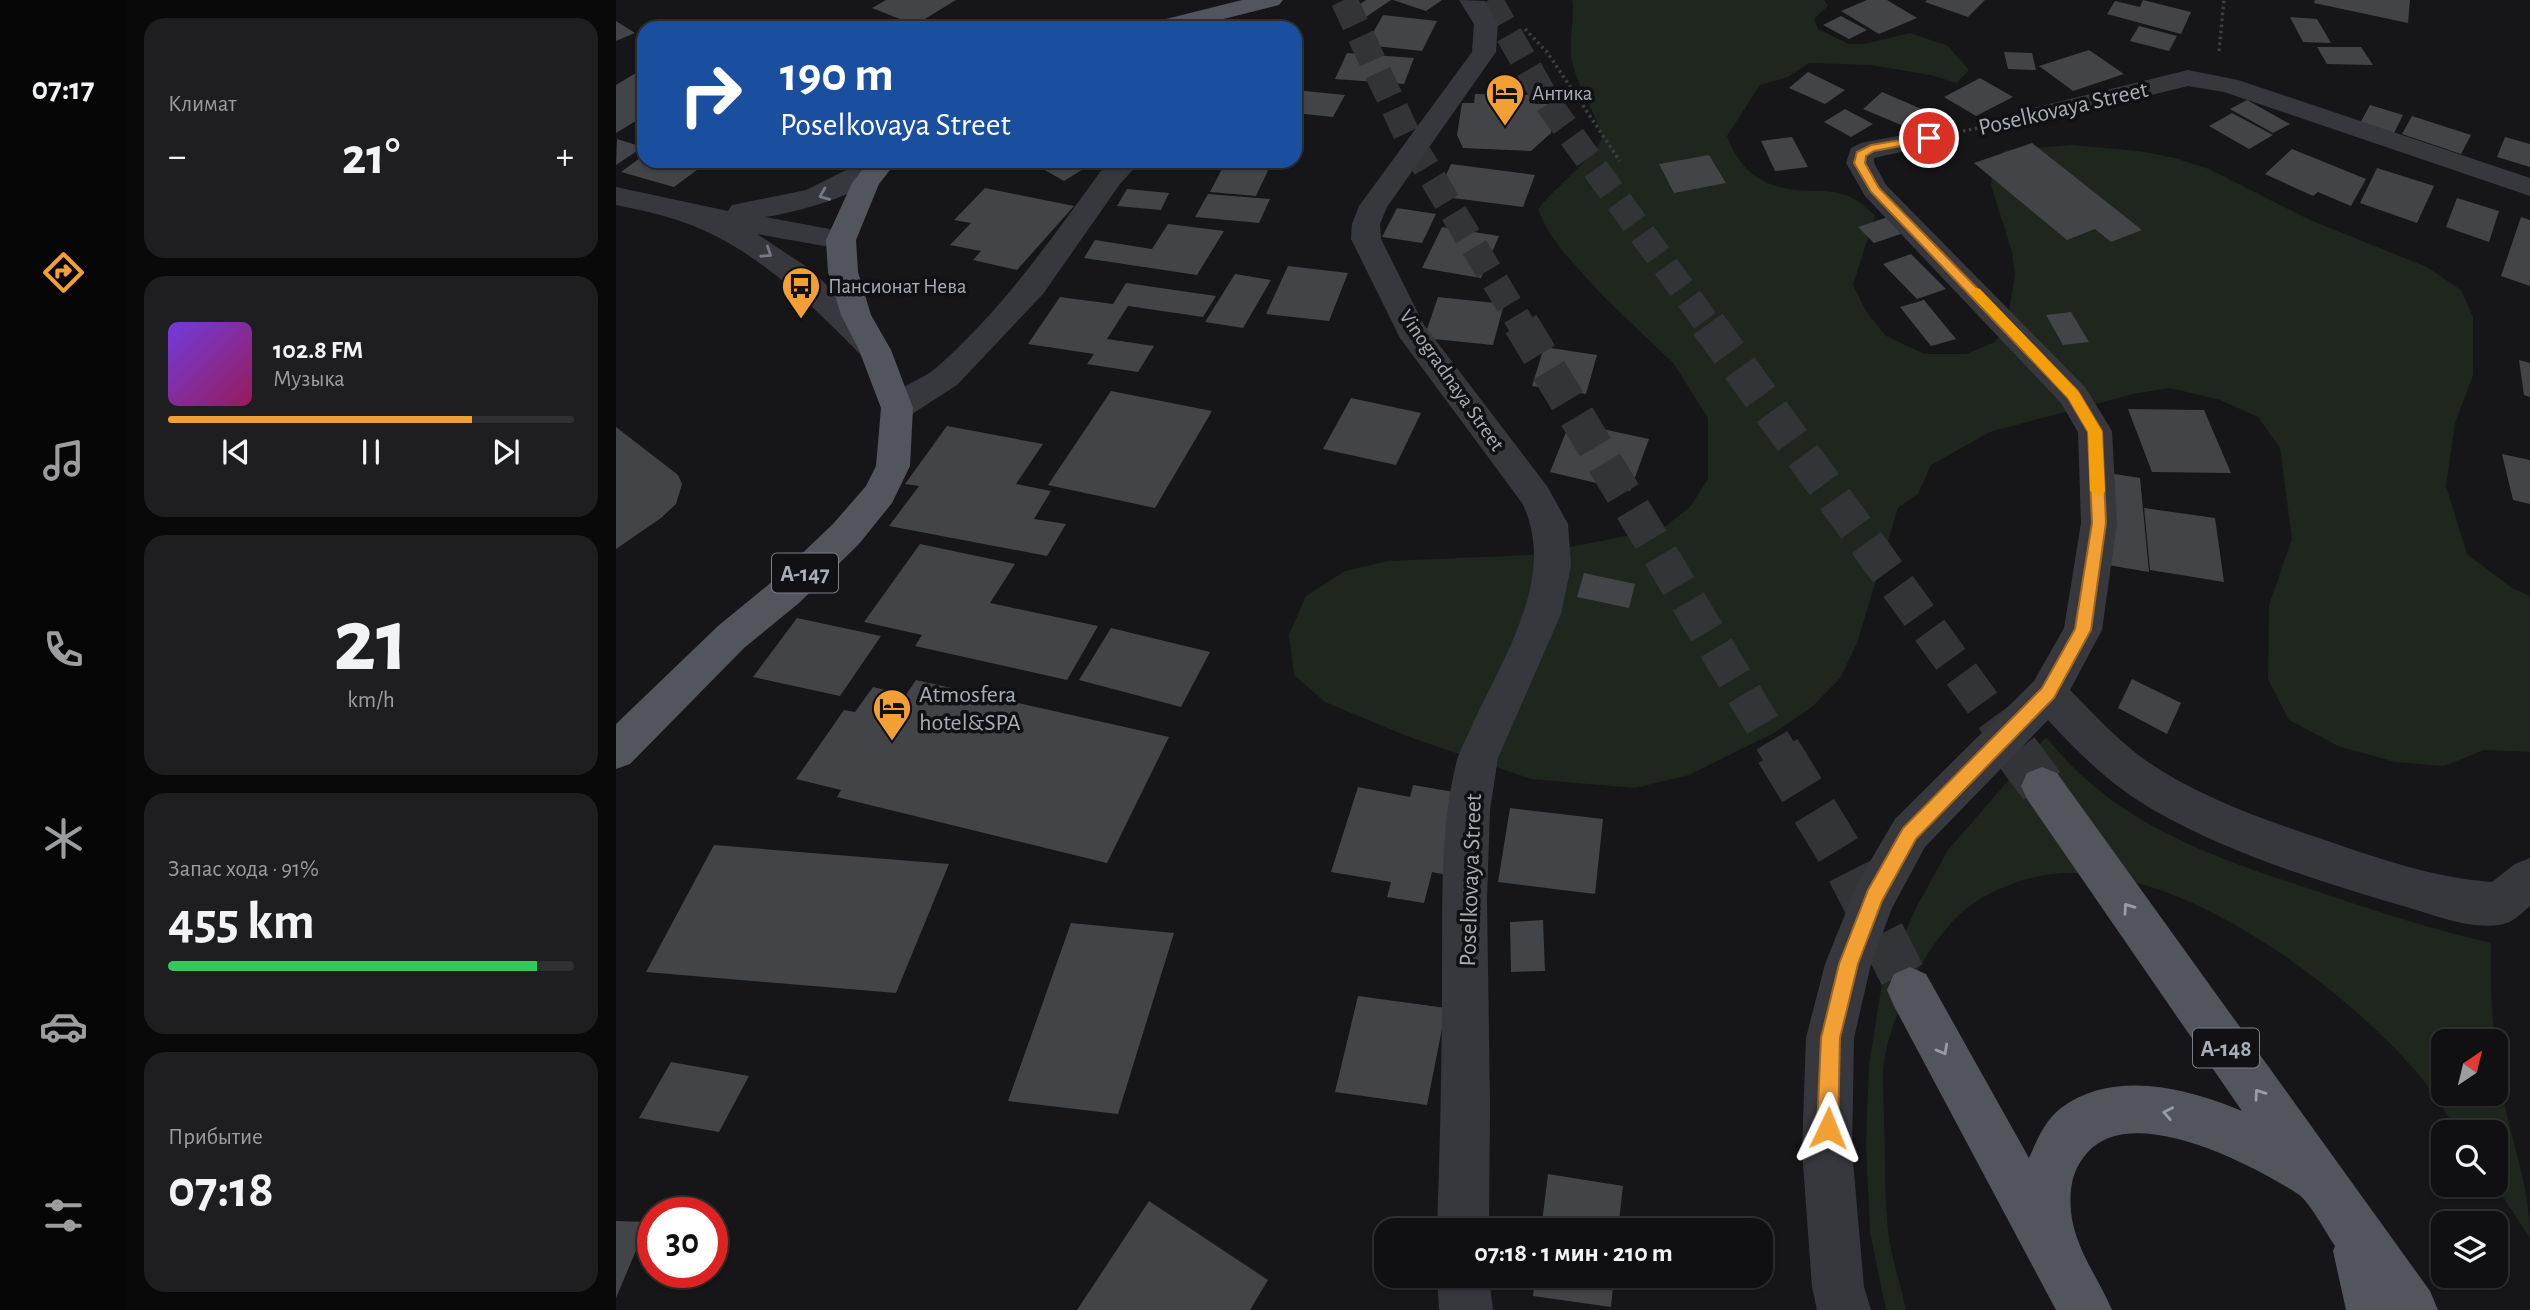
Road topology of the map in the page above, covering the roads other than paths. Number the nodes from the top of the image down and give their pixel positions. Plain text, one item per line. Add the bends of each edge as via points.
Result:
1 (1271, 0) edge
2 (1472, 1) edge
3 (1187, 21) edge
4 (2034, 116) road end
5 (1929, 138) road end
6 (872, 168) edge
7 (878, 168) edge
8 (1120, 168) edge
9 (2530, 187) edge
10 (616, 195) edge
11 (684, 212) junction
12 (841, 240) junction
13 (875, 350) junction
14 (897, 408) junction
15 (1553, 546) joint
16 (2048, 693) junction
17 (616, 751) edge
18 (2042, 786) tunnel mouth
19 (2530, 879) edge
20 (1910, 990) tunnel mouth
21 (2319, 1180) junction
22 (1463, 1218) edge
23 (2348, 1221) junction
24 (2053, 1252) junction
25 (1464, 1288) edge
26 (1466, 1310) edge
27 (1843, 1310) edge
28 (2085, 1310) edge
29 (2373, 1310) edge
30 (2411, 1310) edge

1 - 3 main road
2 - 15 street, Vinogradnaya Street via 1488,25 1484,52 1373,206 1366,239 1411,330 1535,495 1550,524
4 - 9 street, Poselkovaya Street via 2188,78 2229,85
5 - 16 street via 1871,149 1861,155 1860,163 1875,190 2050,368 2095,431 2099,523 2083,630
6 -> 11 street, А-147 via 804,202 765,210
7 - 12 main road, А-147 via 866,183
8 - 14 street via 1032,286 946,377
10 - 11 street
11 - 12 street
11 -> 13 street, А-147 via 773,256
12 - 13 main road, А-147 via 843,272 856,315
13 - 14 main road, А-147
14 - 17 main road, А-147 via 893,466 880,494 846,534 731,637
15 - 22 street, Poselkovaya Street via 1542,614 1478,758 1469,810
16 - 19 street via 2132,774 2172,799 2246,833 2458,901 2499,904
16 - 27 street via 1910,833 1874,897 1848,964 1830,1038 1827,1150
21 -> 18 main road, А-148
20 -> 24 main road, А-148
21 - 23 main road, А-148
21 -> 24 main road, А-148 via 2254,1141 2194,1118 2158,1111 2101,1113 2080,1123 2052,1160 2044,1184 2043,1213
23 - 29 main road, А-148 via 2364,1265
23 - 30 main road, А-148
24 - 28 main road, А-148
25 - 26 street

